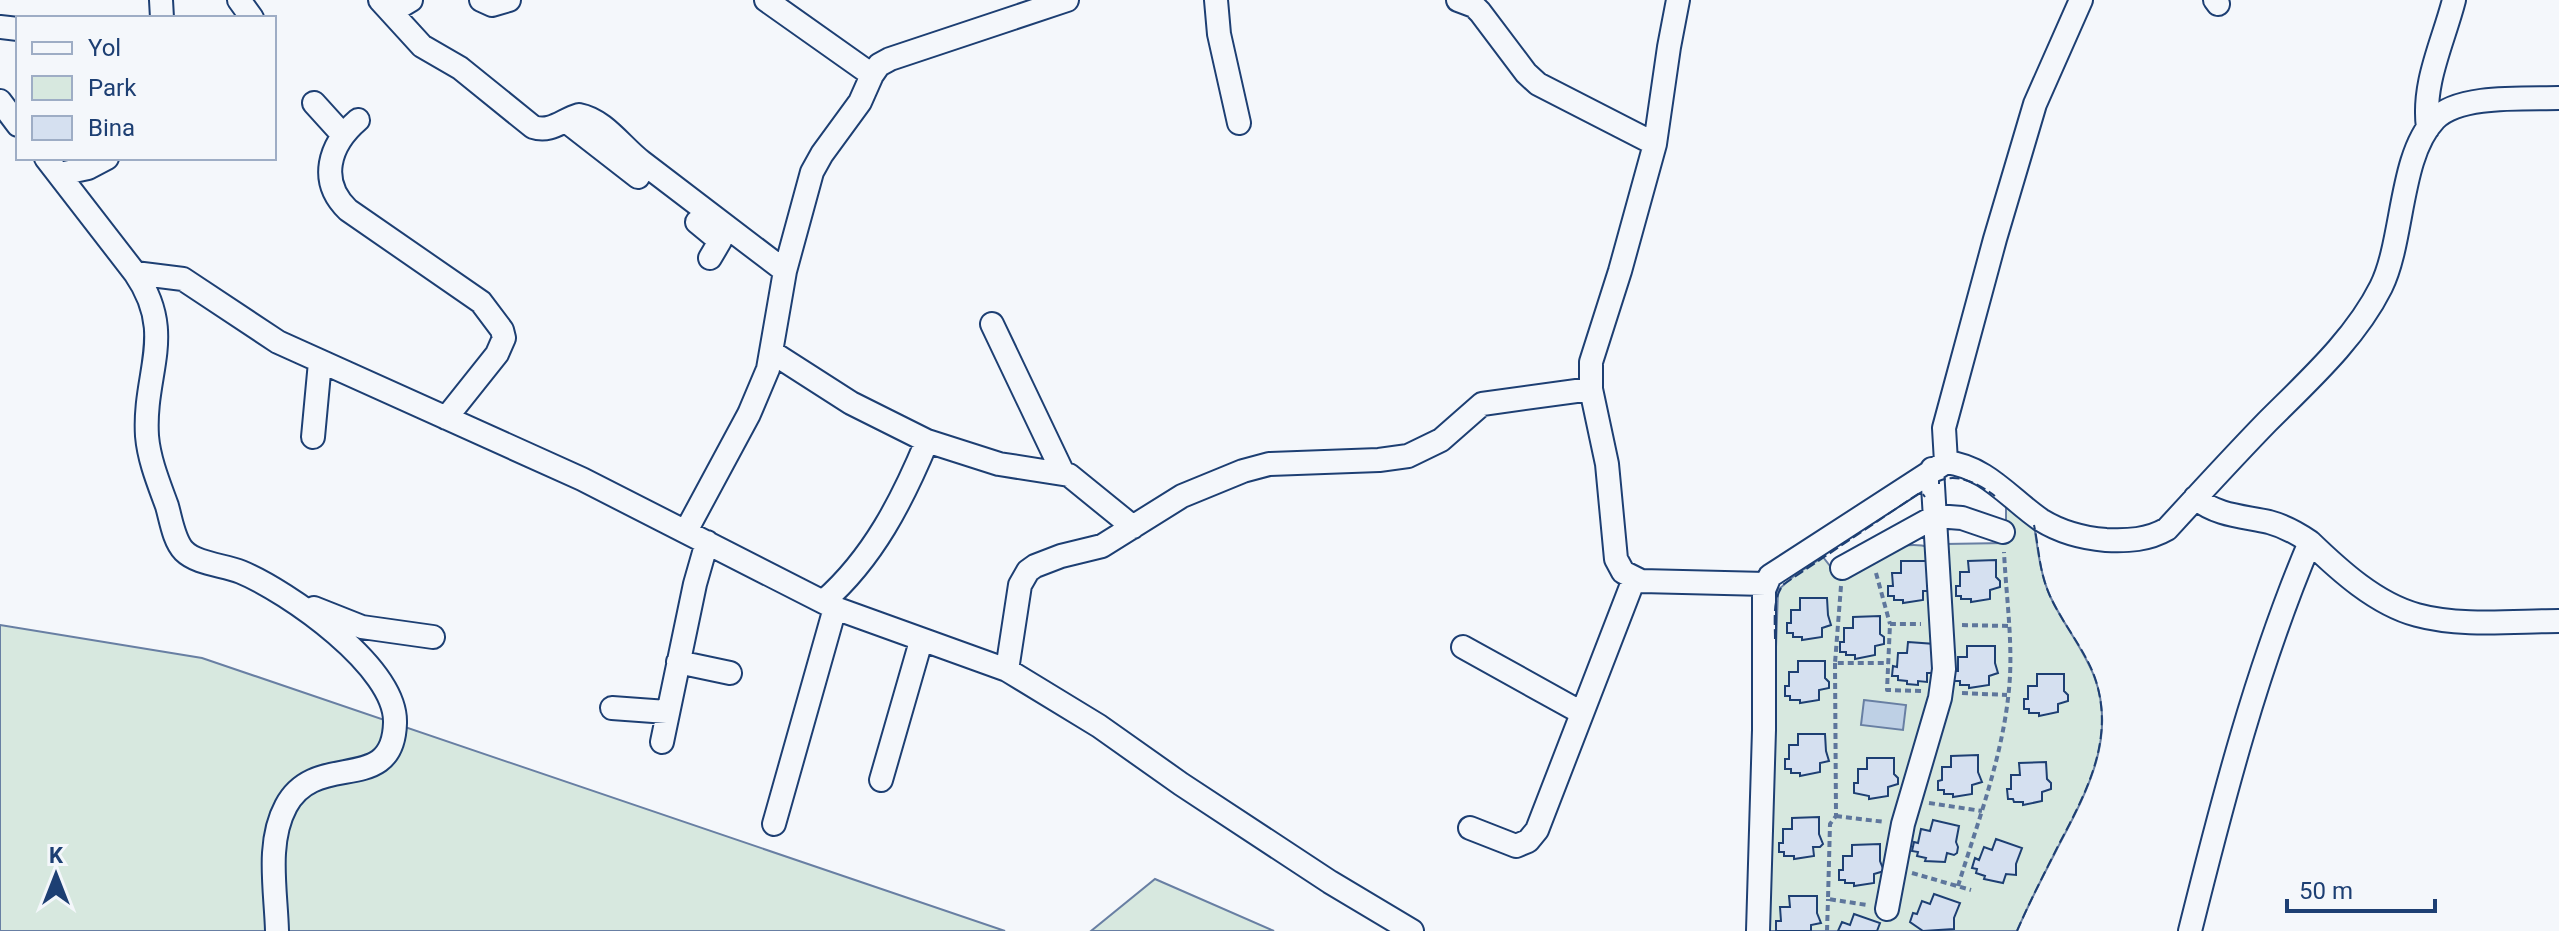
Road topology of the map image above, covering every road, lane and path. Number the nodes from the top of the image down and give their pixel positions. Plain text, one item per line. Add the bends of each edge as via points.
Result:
1 (411, 0) edge
2 (481, 0) edge
3 (509, 0) edge
4 (766, 0) edge
5 (1067, 0) edge
6 (1216, 0) edge
7 (1458, 0) edge
8 (1678, 0) edge
9 (2081, 0) edge
10 (2454, 0) edge
11 (385, 6) edge
12 (872, 75) junction
13 (2559, 98) edge
14 (0, 101) edge
15 (314, 103) dead end
16 (566, 121) junction
17 (16, 122) edge
18 (1239, 123) dead end
19 (2428, 128) junction
20 (1655, 144) junction
21 (103, 160) edge
22 (53, 166) edge
23 (710, 258) dead end
24 (785, 271) junction
25 (135, 273) junction
26 (992, 324) dead end
27 (773, 353) junction
28 (320, 362) junction
29 (1591, 389) junction
30 (446, 418) junction
31 (313, 437) dead end
32 (927, 441) junction
33 (1939, 466) junction
34 (1063, 473) junction
35 (2195, 498) junction
36 (1936, 516) junction
37 (1133, 527) junction
38 (686, 531) junction
39 (2003, 532) joint
40 (707, 542) junction
41 (2310, 542) junction
42 (1874, 550) junction
43 (1842, 568) joint
44 (1634, 579) junction
45 (1766, 584) junction
46 (296, 604) junction
47 (829, 604) junction
48 (2559, 621) edge
49 (1890, 624) junction
50 (1942, 625) junction
51 (2008, 626) junction
52 (433, 637) dead end
53 (921, 641) junction
54 (1463, 647) dead end
55 (678, 662) junction
56 (1835, 663) junction
57 (1888, 663) junction
58 (1007, 670) junction
59 (730, 673) dead end
60 (1941, 692) junction
61 (2007, 695) junction
62 (612, 708) dead end
63 (667, 712) junction
64 (1582, 713) junction
65 (662, 742) dead end
66 (881, 780) dead end
67 (1910, 800) junction
68 (1982, 811) junction
69 (1836, 816) junction
70 (774, 824) dead end
71 (1903, 824) junction
72 (1470, 828) dead end
73 (1895, 868) junction
74 (1958, 886) junction
75 (1971, 890) dead end
76 (1828, 899) junction
77 (1887, 909) joint
78 (277, 931) edge
79 (1412, 931) edge
80 (1758, 931) edge
81 (1827, 931) edge
82 (2190, 931) edge

1 - 11 street
2 - 3 street via 492,5
4 - 12 street
5 - 12 street via 890,59
6 - 18 street
7 - 20 street via 1480,12 1538,84
8 - 20 street
9 - 33 street via 2035,104 1944,428
10 - 19 street via 2431,74 2425,107
11 - 16 street via 422,46 460,68 533,127
12 - 24 street via 812,172
13 - 19 street via 2475,103 2443,113
14 - 17 street
15 - 30 street via 351,127 336,149 329,177 337,200 481,302 502,330 497,354
16 - 23 street via 720,241
16 - 24 street via 579,115 602,126
19 - 35 street via 2413,163 2382,285 2368,310 2326,362
20 - 29 street via 1592,354
21 - 22 street via 88,168
22 - 25 street
24 - 27 street
25 - 28 street via 183,279 278,342
25 - 46 street via 157,324 147,437 179,543 193,557 240,571
26 - 34 street
27 - 32 street via 851,403
27 - 38 street via 749,414
28 - 30 street
28 - 31 street
29 - 37 street via 1482,404 1441,440 1408,456 1256,467 1182,496
29 - 44 street via 1607,464 1616,559
30 - 38 street
32 - 34 street via 999,464
32 - 47 street via 902,498
33 - 35 street via 1965,466 1987,476 2040,519 2093,539 2155,536
33 - 36 street
33 - 45 street via 1770,576
34 - 37 street
35 - 41 street via 2208,509 2271,523
36 - 39 street via 1962,518
36 - 42 street
36 - 50 street
37 - 58 street via 1102,546 1028,571 1018,595
38 - 40 street
39 - 51 path
40 - 47 street
40 - 55 street
41 - 48 street via 2365,588 2415,615
41 - 82 street via 2250,705
42 - 43 street
42 - 49 path
43 - 56 path
44 - 45 street
44 - 64 street
45 - 80 street
46 - 52 street via 362,627
46 - 78 street via 369,665 393,707 395,726 390,749 377,763 317,777 287,803 274,858
47 - 53 street
47 - 70 street
49 - 50 path
49 - 57 path
50 - 51 path
50 - 60 street
51 - 61 path
53 - 58 street
53 - 66 street
54 - 64 street
55 - 59 street
55 - 63 street
56 - 57 path
56 - 69 path
57 - 60 path via 1887,690
58 - 79 street
60 - 61 path
60 - 67 street
61 - 68 path
62 - 63 street
63 - 65 street
64 - 72 street via 1537,830 1528,841 1516,846
67 - 68 path
67 - 71 street
68 - 74 path
69 - 71 path
69 - 76 path via 1830,824
71 - 73 street
73 - 74 path
73 - 77 street
74 - 75 path
76 - 77 path
76 - 81 path

